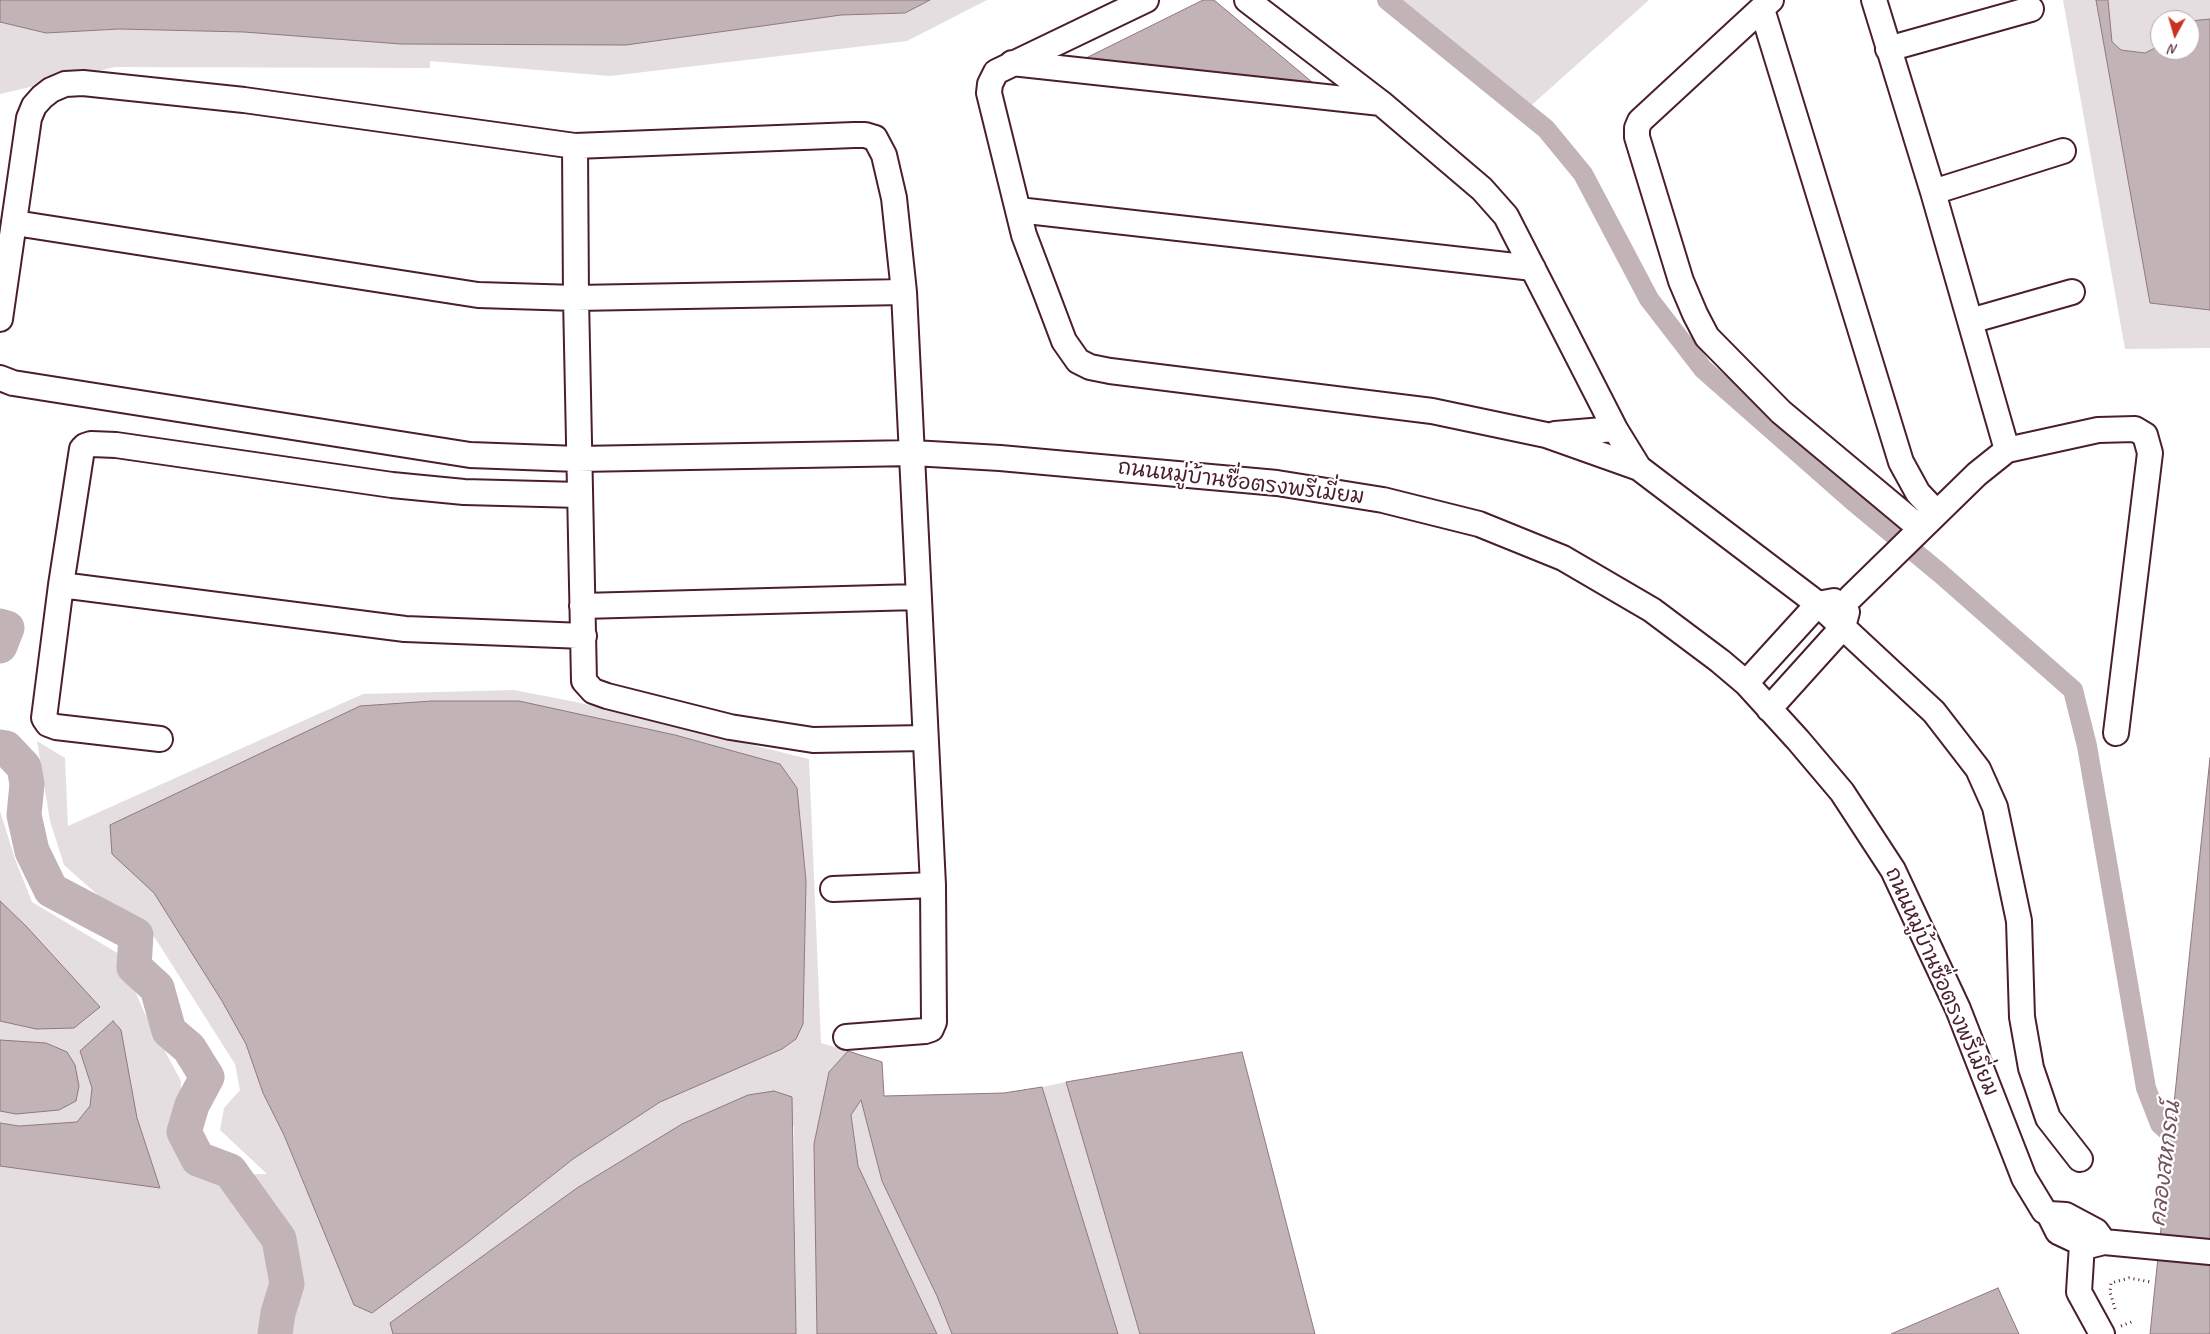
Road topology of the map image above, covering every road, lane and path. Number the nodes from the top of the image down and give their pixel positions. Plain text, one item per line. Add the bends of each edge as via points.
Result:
1 (1146, 0) edge
2 (1247, 0) edge
3 (1874, 0) edge
4 (1766, 4) edge
5 (2031, 9) dead end
6 (1888, 49) junction
7 (1012, 63) junction
8 (1381, 103) junction
9 (575, 146) junction
10 (2063, 151) dead end
11 (1933, 192) junction
12 (1018, 210) junction
13 (15, 223) junction
14 (1533, 268) junction
15 (904, 292) junction
16 (2072, 292) dead end
17 (576, 298) junction
18 (0, 319) edge
19 (1970, 322) junction
20 (0, 378) edge
21 (1615, 429) junction
22 (1546, 435) junction
23 (2007, 450) junction
24 (913, 453) junction
25 (578, 459) junction
26 (1639, 468) junction
27 (1909, 477) junction
28 (580, 495) junction
29 (1883, 498) junction
30 (1925, 523) junction
31 (61, 585) junction
32 (918, 597) junction
33 (1851, 597) junction
34 (1818, 604) junction
35 (582, 606) junction
36 (1843, 627) junction
37 (584, 636) junction
38 (1746, 684) junction
39 (1769, 709) junction
40 (2116, 733) dead end
41 (925, 738) junction
42 (160, 739) dead end
43 (933, 884) junction
44 (833, 890) dead end
45 (846, 1038) dead end
46 (2080, 1160) dead end
47 (2093, 1243) junction
48 (2210, 1252) edge
49 (2151, 1282) dead end
50 (2102, 1334) edge
51 (2121, 1334) edge

1 - 7 street
2 - 8 street
3 - 6 street
4 - 27 street via 1901,462
4 - 29 street via 1640,121 1637,137 1681,280 1707,337 1781,412
5 - 6 street
6 - 11 street
7 - 8 street
7 - 12 street via 996,72 989,93
8 - 14 street via 1482,189 1506,216
9 - 13 street via 244,100 83,83 65,84 42,97 28,118
9 - 15 street via 854,135 875,138 884,155 894,198
9 - 17 street
10 - 11 street
11 - 19 street
12 - 14 street
12 - 22 street via 1024,235 1064,341 1078,361 1090,367 1432,411
13 - 17 street via 435,289 507,297
13 - 18 street
14 - 21 street
15 - 17 street
15 - 24 street
16 - 19 street
17 - 25 street
19 - 23 street
20 - 25 street, ถนนหมู่บ้านซื่อตรงพรีเมี่ยม via 14,383 470,454
21 - 22 street
21 - 26 street
22 - 26 street
23 - 30 street
23 - 40 street via 2098,430 2135,430 2145,435 2149,443
24 - 25 street, ถนนหมู่บ้านซื่อตรงพรีเมี่ยม
24 - 32 street
24 - 38 street, ถนนหมู่บ้านซื่อตรงพรีเมี่ยม via 1276,483 1383,500 1479,524 1563,558 1652,610 1720,660
25 - 28 street
26 - 34 street
27 - 29 street
27 - 30 street via 1918,493
28 - 31 street via 455,492 91,444 82,449
28 - 35 street
29 - 30 street
30 - 33 street
31 - 37 street via 405,629
31 - 42 street via 44,718 56,727
32 - 35 street
32 - 41 street
33 - 34 street
33 - 36 street
34 - 36 street
34 - 38 street
35 - 37 street
36 - 39 street
36 - 46 street via 1934,712 1978,769 1994,807 2019,921 2022,1017 2031,1068 2048,1118
37 - 41 street via 584,681 594,691 607,696 730,727 813,740
38 - 39 street, ถนนหมู่บ้านซื่อตรงพรีเมี่ยม
39 - 47 street, ถนนหมู่บ้านซื่อตรงพรีเมี่ยม via 1842,792 1893,870 1958,1009 2024,1178 2049,1214 2066,1215 2096,1231
41 - 43 street
43 - 44 street
43 - 45 street via 934,1022 931,1030
47 - 48 street
47 - 50 street via 2079,1292
49 - 51 path via 2129,1278 2111,1283 2110,1292

